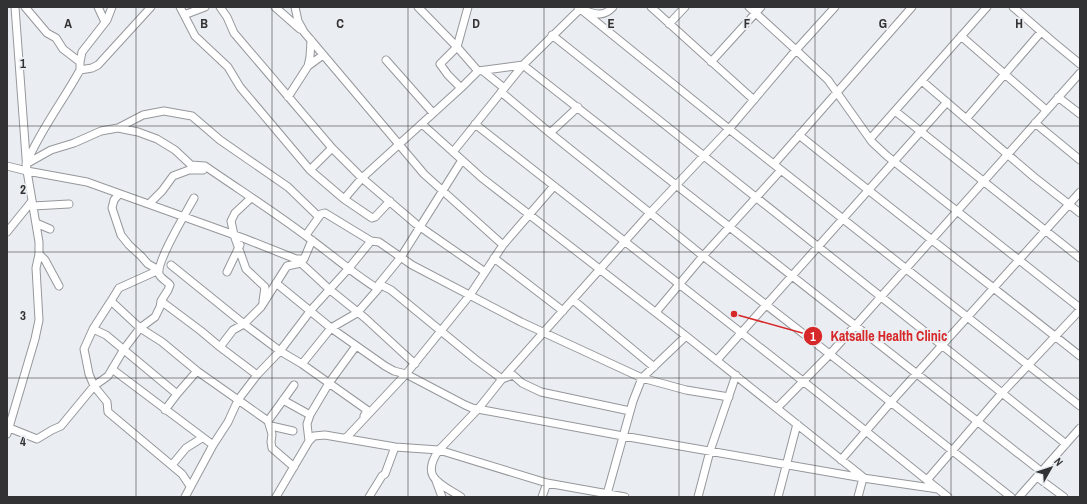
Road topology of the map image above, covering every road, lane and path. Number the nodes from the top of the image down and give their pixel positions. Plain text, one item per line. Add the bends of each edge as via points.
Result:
1 (15, 7) edge
2 (24, 7) edge
3 (98, 7) edge
4 (112, 7) edge
5 (151, 7) edge
6 (180, 7) edge
7 (205, 7) edge
8 (220, 7) edge
9 (275, 7) edge
10 (295, 7) edge
11 (418, 7) edge
12 (468, 7) edge
13 (613, 7) edge
14 (651, 7) edge
15 (685, 7) edge
16 (748, 7) edge
17 (761, 7) edge
18 (835, 7) edge
19 (912, 7) edge
20 (987, 7) edge
21 (1013, 7) edge
22 (579, 8) edge
23 (756, 13) junction
24 (184, 15) junction
25 (105, 22) junction
26 (669, 24) junction
27 (304, 32) junction
28 (1041, 32) junction
29 (552, 35) junction
30 (961, 36) junction
31 (311, 40) junction
32 (457, 47) junction
33 (796, 50) junction
34 (323, 55) junction
35 (386, 60) dead end
36 (80, 62) junction
37 (711, 62) junction
38 (1080, 64) edge
39 (523, 65) junction
40 (308, 66) junction
41 (80, 70) junction
42 (481, 71) junction
43 (1004, 73) junction
44 (1080, 73) edge
45 (922, 81) junction
46 (461, 88) junction
47 (502, 90) junction
48 (837, 92) junction
49 (288, 97) junction
50 (1058, 97) junction
51 (754, 100) junction
52 (947, 102) junction
53 (578, 107) junction
54 (1046, 110) junction
55 (895, 111) junction
56 (433, 113) junction
57 (1080, 114) edge
58 (966, 119) junction
59 (1035, 123) junction
60 (422, 124) junction
61 (475, 124) junction
62 (118, 128) junction
63 (729, 129) junction
64 (921, 132) junction
65 (550, 133) junction
66 (799, 135) junction
67 (870, 139) junction
68 (398, 144) junction
69 (332, 148) junction
70 (453, 152) junction
71 (1008, 154) junction
72 (704, 156) junction
73 (462, 160) junction
74 (1080, 160) edge
75 (894, 162) junction
76 (774, 164) junction
77 (7, 166) edge
78 (26, 167) junction
79 (310, 170) junction
80 (781, 170) junction
81 (211, 171) junction
82 (362, 178) junction
83 (984, 181) junction
84 (676, 185) junction
85 (554, 186) junction
86 (868, 191) junction
87 (443, 192) junction
88 (1080, 192) edge
89 (119, 194) junction
90 (194, 198) dead end
91 (251, 198) junction
92 (756, 198) junction
93 (344, 199) junction
94 (390, 201) junction
95 (33, 204) junction
96 (69, 204) dead end
97 (149, 204) junction
98 (1069, 204) junction
99 (957, 212) junction
100 (1080, 212) edge
101 (650, 213) junction
102 (529, 215) junction
103 (184, 217) junction
104 (319, 217) junction
105 (844, 219) junction
106 (36, 223) junction
107 (420, 226) junction
108 (730, 227) junction
109 (50, 229) dead end
110 (1045, 230) junction
111 (7, 232) edge
112 (234, 235) junction
113 (243, 238) junction
114 (309, 238) junction
115 (932, 240) junction
116 (371, 241) junction
117 (625, 241) junction
118 (503, 245) junction
119 (238, 247) junction
120 (818, 248) junction
121 (39, 254) junction
122 (703, 256) junction
123 (401, 257) junction
124 (494, 258) junction
125 (1080, 258) edge
126 (1018, 260) junction
127 (303, 261) junction
128 (171, 265) dead end
129 (349, 268) junction
130 (906, 268) junction
131 (600, 269) junction
132 (159, 270) junction
133 (227, 272) dead end
134 (485, 272) junction
135 (793, 276) junction
136 (276, 283) junction
137 (680, 284) junction
138 (59, 286) dead end
139 (378, 286) junction
140 (993, 287) junction
141 (329, 289) junction
142 (470, 294) junction
143 (881, 297) junction
144 (573, 300) junction
145 (111, 301) junction
146 (161, 301) junction
147 (766, 305) junction
148 (261, 307) junction
149 (1080, 309) edge
150 (311, 310) junction
151 (563, 311) junction
152 (357, 312) junction
153 (656, 312) junction
154 (967, 316) junction
155 (244, 324) junction
156 (856, 325) junction
157 (140, 328) junction
158 (331, 328) junction
159 (94, 329) junction
160 (442, 331) junction
161 (544, 333) junction
162 (741, 333) junction
163 (686, 336) junction
164 (1055, 336) junction
165 (941, 345) junction
166 (356, 346) junction
167 (220, 347) junction
168 (124, 349) junction
169 (280, 351) junction
170 (830, 354) junction
171 (1080, 356) edge
172 (717, 360) junction
173 (302, 364) junction
174 (415, 364) junction
175 (1029, 365) junction
176 (654, 367) junction
177 (112, 369) junction
178 (197, 371) junction
179 (406, 374) junction
180 (916, 374) junction
181 (257, 375) junction
182 (736, 375) junction
183 (642, 378) junction
184 (502, 379) junction
185 (803, 381) junction
186 (329, 383) junction
187 (294, 385) dead end
188 (94, 386) junction
189 (1002, 393) junction
190 (177, 394) junction
191 (729, 397) junction
192 (238, 400) junction
193 (283, 400) junction
194 (890, 402) junction
195 (1080, 406) edge
196 (479, 408) junction
197 (777, 408) junction
198 (166, 410) junction
199 (630, 410) junction
200 (310, 415) junction
201 (977, 422) junction
202 (270, 423) junction
203 (358, 424) junction
204 (797, 424) junction
205 (1080, 428) edge
206 (8, 430) edge
207 (293, 431) dead end
208 (866, 431) junction
209 (1073, 435) junction
210 (623, 436) junction
211 (202, 438) junction
212 (346, 438) junction
213 (311, 439) junction
214 (1080, 440) edge
215 (1066, 444) junction
216 (213, 445) junction
217 (395, 447) junction
218 (439, 450) junction
219 (710, 451) junction
220 (953, 451) junction
221 (841, 460) junction
222 (172, 465) junction
223 (786, 465) junction
224 (294, 467) junction
225 (1039, 474) junction
226 (863, 478) junction
227 (927, 480) junction
228 (436, 481) junction
229 (547, 483) junction
230 (190, 486) junction
231 (938, 489) junction
232 (607, 494) junction
233 (185, 497) edge
234 (276, 497) edge
235 (369, 497) edge
236 (442, 497) edge
237 (461, 497) edge
238 (542, 497) edge
239 (625, 497) edge
240 (698, 497) edge
241 (778, 497) edge
242 (858, 497) edge
243 (948, 497) edge
244 (1011, 497) edge
245 (1019, 497) edge
246 (1064, 497) edge

1 - 78 street
2 - 36 street via 56,38 63,49
3 - 25 street
4 - 25 street
5 - 41 street via 98,65
6 - 24 street
7 - 24 street
8 - 49 street via 234,34
9 - 27 street
10 - 27 street
11 - 32 street
12 - 32 street
13 - 22 street via 599,15
14 - 26 street
15 - 26 street
16 - 23 street
17 - 23 street
18 - 33 street
19 - 48 street
20 - 30 street
21 - 28 street
22 - 29 street
22 - 63 street
23 - 33 street
23 - 37 street
24 - 79 street via 195,36 228,68 240,87
25 - 36 street via 82,52
26 - 37 street
27 - 31 street
28 - 38 street
28 - 43 street
29 - 39 street
29 - 72 street
30 - 43 street
30 - 45 street
31 - 34 street
31 - 40 street
32 - 42 street
32 - 46 street via 440,64
33 - 48 street
33 - 51 street
34 - 40 street
34 - 68 street
35 - 56 street
36 - 41 street
37 - 51 street
39 - 42 street
39 - 47 street
39 - 53 street
40 - 49 street
41 - 78 street via 32,149
42 - 46 street
42 - 47 street
43 - 54 street
43 - 58 street
44 - 50 street
45 - 52 street
45 - 55 street
46 - 56 street
47 - 61 street
47 - 65 street
48 - 66 street
48 - 67 street
49 - 69 street
50 - 54 street
50 - 57 street
51 - 63 street
52 - 58 street
52 - 64 street
53 - 65 street
53 - 84 street
54 - 59 street
55 - 64 street
55 - 67 street
56 - 60 street
58 - 71 street
59 - 71 street
59 - 74 street
60 - 68 street
60 - 70 street
61 - 70 street
61 - 85 street
62 - 78 street via 101,131 60,146
62 - 81 street via 157,139 192,165 204,166
62 - 104 street via 153,112 164,111 192,116 236,152 288,187
63 - 72 street
63 - 76 street
64 - 75 street
64 - 83 street
65 - 101 street
66 - 76 street
66 - 86 street
67 - 75 street
68 - 82 street
68 - 87 street
69 - 79 street
69 - 82 street
70 - 73 street
71 - 83 street
71 - 98 street
72 - 84 street
72 - 92 street
73 - 87 street
73 - 102 street
75 - 86 street
75 - 99 street
76 - 80 street
77 - 78 street
78 - 89 street via 77,179
78 - 95 street
79 - 93 street
80 - 92 street
80 - 105 street
81 - 91 street
81 - 97 street via 189,170 173,176
82 - 93 street
82 - 94 street
83 - 99 street
83 - 110 street
84 - 101 street
84 - 108 street
85 - 102 street
85 - 117 street
86 - 105 street
86 - 115 street
87 - 107 street
87 - 118 street
88 - 98 street
89 - 97 street
89 - 132 street via 112,208 121,235 148,264
90 - 103 street
91 - 112 street via 231,221
91 - 114 street
92 - 108 street
92 - 120 street
93 - 94 street via 372,218
94 - 107 street
95 - 96 street
95 - 106 street
95 - 111 street
97 - 103 street
98 - 100 street
98 - 110 street
99 - 115 street
99 - 126 street
101 - 117 street
101 - 122 street
102 - 118 street
102 - 131 street
103 - 112 street
103 - 132 street via 165,251
104 - 114 street
104 - 116 street via 325,213
105 - 120 street
105 - 130 street
106 - 109 street
106 - 121 street
107 - 123 street
107 - 134 street
108 - 122 street
108 - 135 street
110 - 125 street
110 - 126 street
112 - 113 street
112 - 119 street
113 - 119 street
113 - 127 street
114 - 127 street
114 - 129 street
115 - 130 street
115 - 140 street
116 - 123 street via 379,242
116 - 129 street
117 - 131 street
117 - 137 street
118 - 124 street
119 - 133 street
119 - 148 street via 246,269 266,287
120 - 135 street
120 - 143 street
121 - 138 street
121 - 206 street via 36,268 39,320
122 - 137 street
122 - 147 street
123 - 139 street
123 - 142 street
124 - 134 street
124 - 151 street
126 - 140 street
126 - 149 street
127 - 136 street via 287,266
127 - 141 street
128 - 155 street
129 - 139 street via 362,279
129 - 141 street
130 - 143 street
130 - 154 street
131 - 144 street
131 - 153 street
132 - 145 street via 119,288
132 - 146 street via 161,277 170,285
134 - 142 street
135 - 147 street
135 - 156 street
136 - 148 street
136 - 150 street
137 - 153 street
137 - 162 street
139 - 152 street
139 - 160 street via 391,290
140 - 154 street
140 - 164 street
141 - 150 street
141 - 152 street
142 - 160 street
142 - 161 street
143 - 156 street
143 - 165 street
144 - 151 street
144 - 176 street
145 - 157 street
145 - 159 street
146 - 157 street via 155,317
146 - 167 street
147 - 162 street
147 - 170 street
148 - 155 street
149 - 164 street
150 - 158 street
150 - 169 street
151 - 161 street
152 - 158 street
152 - 174 street
153 - 163 street
154 - 165 street
154 - 175 street
155 - 167 street via 233,330
155 - 169 street
156 - 170 street
156 - 180 street
157 - 168 street
157 - 178 street via 162,342
158 - 166 street
158 - 173 street
159 - 168 street
159 - 188 street via 84,349
160 - 174 street
160 - 184 street
161 - 183 street
161 - 184 street
162 - 172 street
162 - 185 street
163 - 172 street
163 - 176 street
164 - 171 street
164 - 175 street
165 - 180 street
165 - 189 street
166 - 179 street via 385,366
166 - 186 street
167 - 181 street
168 - 177 street
168 - 190 street
169 - 173 street
169 - 181 street
170 - 185 street
170 - 194 street
172 - 182 street
173 - 186 street
174 - 179 street
175 - 189 street
175 - 195 street
176 - 183 street
177 - 188 street via 108,376
177 - 198 street
178 - 190 street
178 - 192 street
179 - 196 street via 465,405
179 - 203 street
180 - 194 street
180 - 201 street
181 - 192 street
182 - 191 street
182 - 197 street
183 - 191 street via 686,390
183 - 199 street
184 - 196 street
184 - 199 street via 513,375 522,383 541,392
185 - 197 street
185 - 208 street
186 - 200 street
186 - 203 street via 367,410
187 - 193 street
188 - 206 street via 61,426 42,437 37,439
188 - 222 street via 107,402 108,412
189 - 201 street
189 - 215 street
190 - 198 street
191 - 219 street
192 - 202 street
192 - 216 street
193 - 200 street
193 - 202 street
194 - 208 street
194 - 220 street
196 - 210 street
196 - 218 street
197 - 204 street
198 - 211 street
199 - 210 street
200 - 213 street via 307,424
201 - 220 street
201 - 225 street
202 - 207 street
202 - 224 street via 272,448
203 - 212 street
204 - 221 street
204 - 223 street
205 - 209 street
208 - 221 street
208 - 227 street
209 - 214 street
209 - 215 street
210 - 219 street
210 - 232 street
211 - 216 street
211 - 222 street via 186,448
212 - 213 street via 326,435
212 - 217 street
213 - 224 street
215 - 225 street
216 - 230 street
217 - 218 street
217 - 235 street via 385,474
218 - 228 street via 430,466 431,474
218 - 229 street
219 - 223 street
219 - 240 street
220 - 227 street
220 - 244 street
221 - 226 street
222 - 230 street
223 - 226 street
223 - 241 street
224 - 234 street
225 - 245 street
225 - 246 street
226 - 231 street
226 - 242 street
227 - 231 street
228 - 236 street
228 - 237 street
229 - 232 street
229 - 238 street
230 - 233 street
231 - 243 street
232 - 239 street

